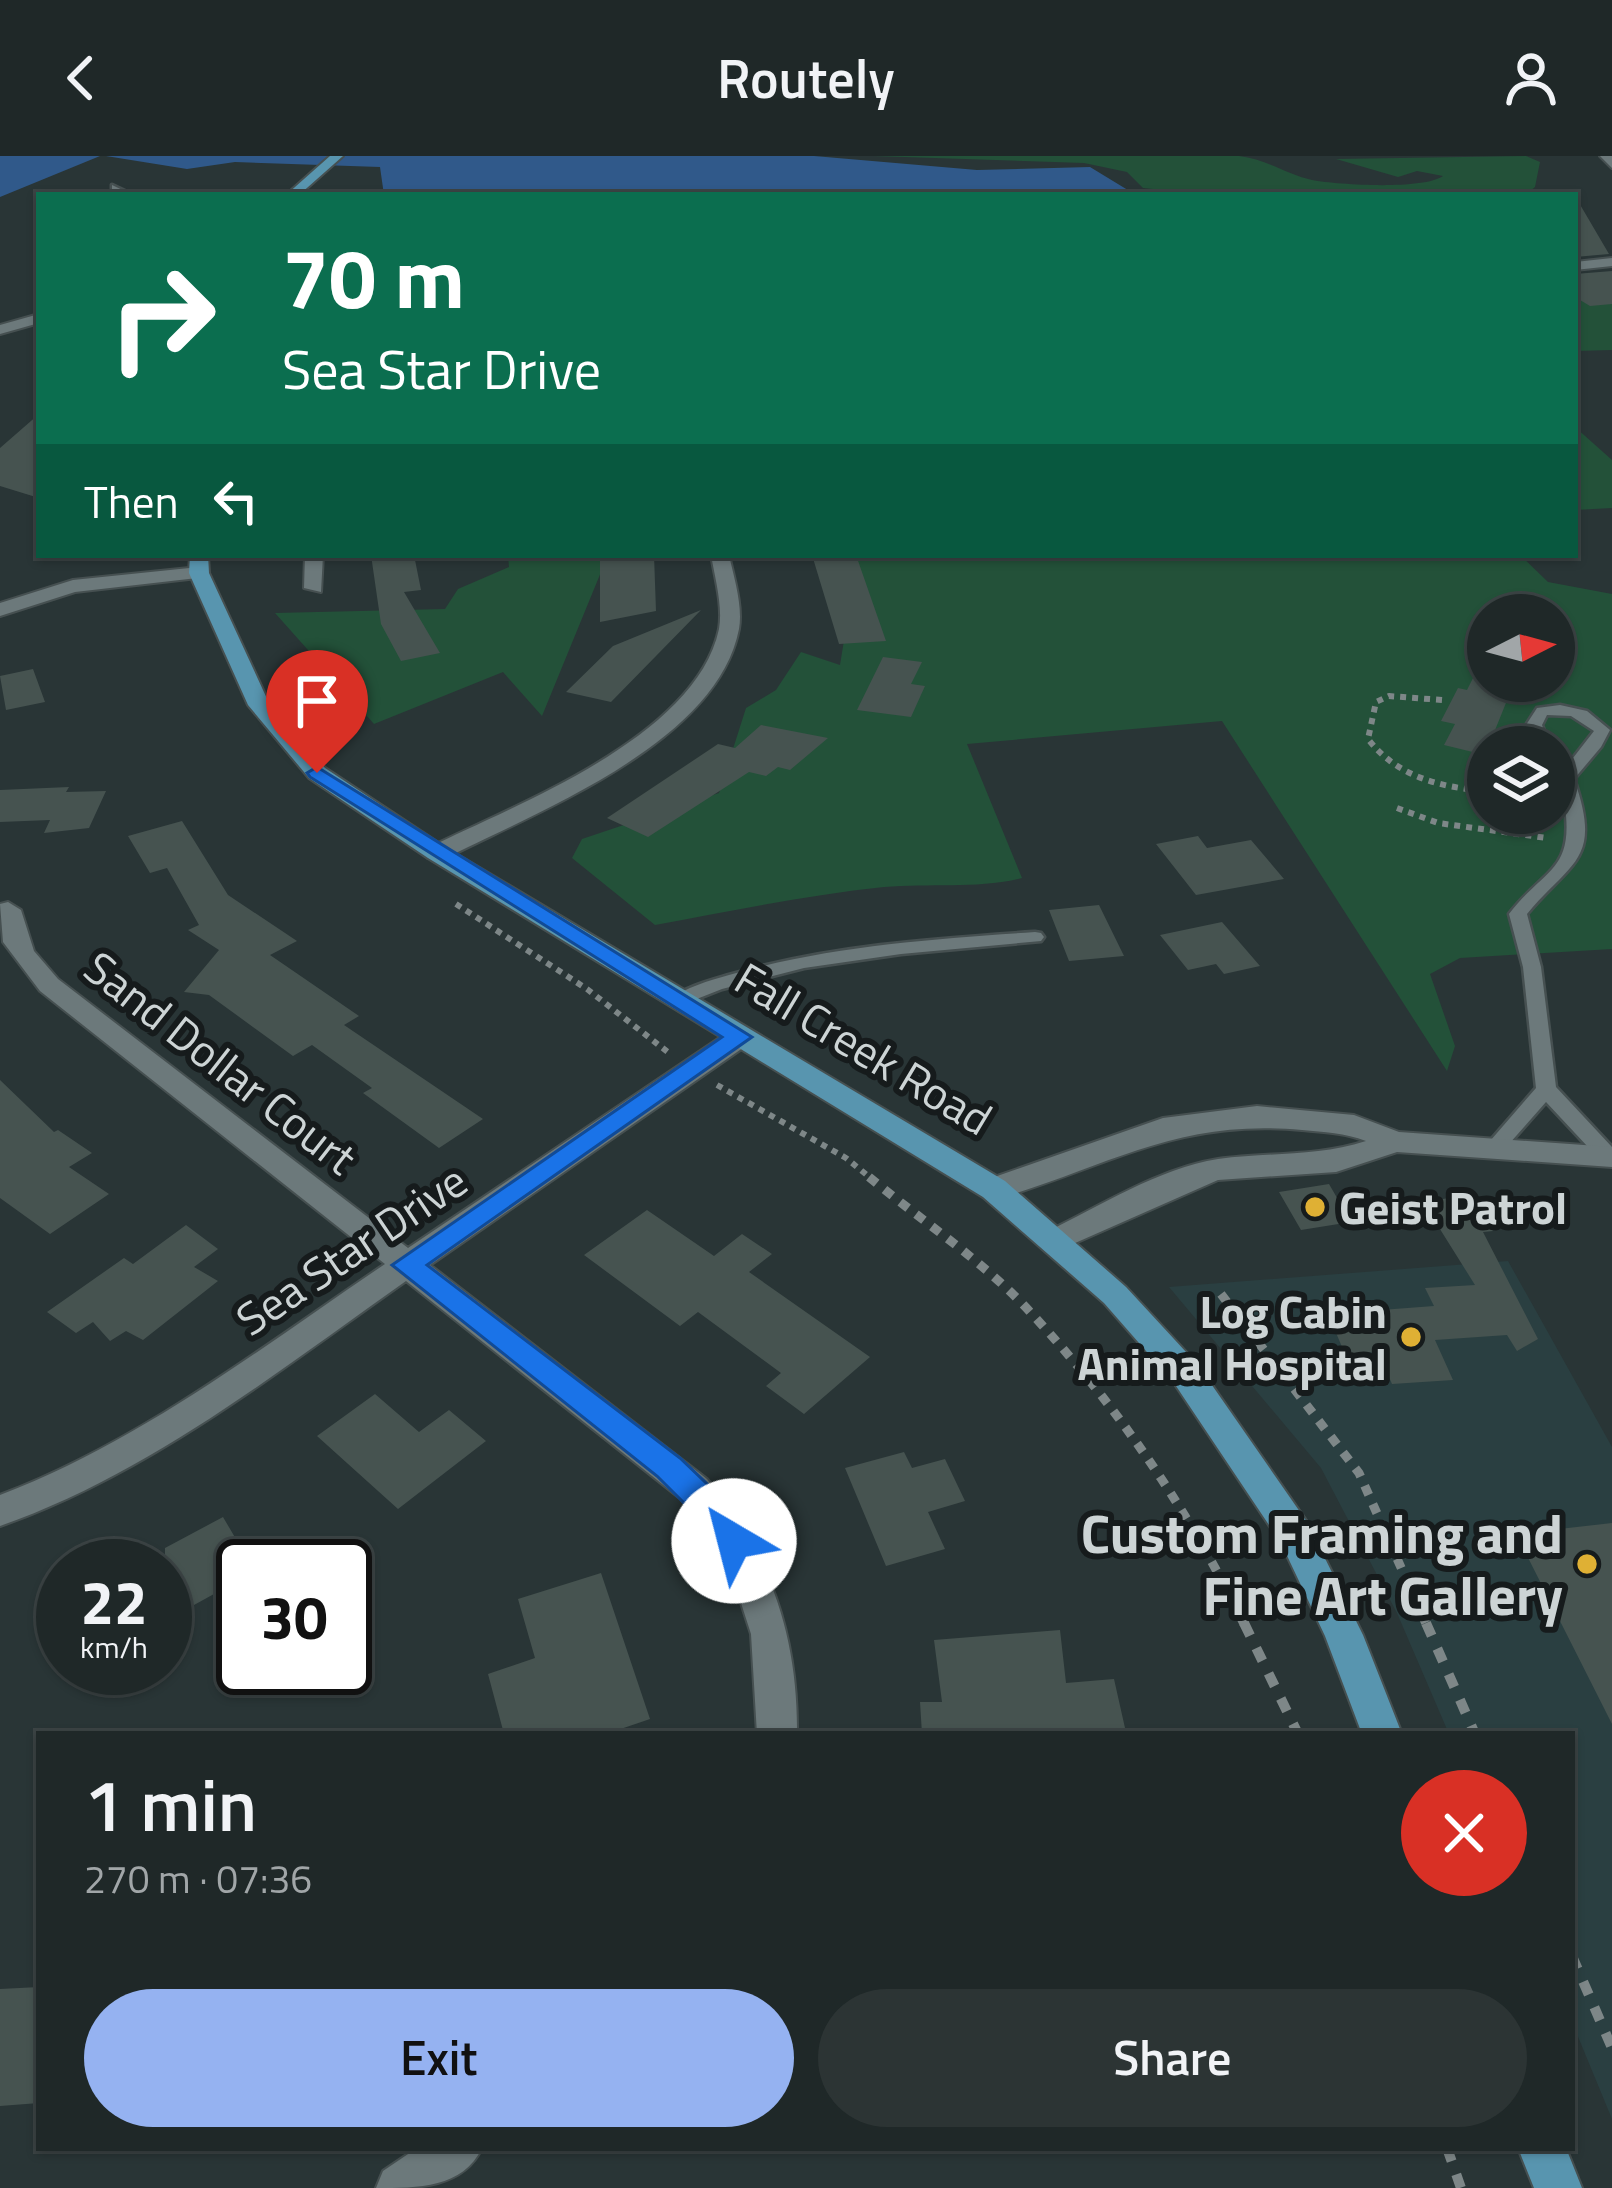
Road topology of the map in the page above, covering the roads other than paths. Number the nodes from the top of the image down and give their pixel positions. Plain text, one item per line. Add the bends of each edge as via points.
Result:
1 (337, 156) edge
2 (1606, 156) edge
3 (1612, 164) edge
4 (115, 187) dead end
5 (124, 192) edge
6 (295, 192) edge
7 (1612, 262) edge
8 (1578, 266) edge
9 (36, 319) edge
10 (0, 330) edge
11 (314, 558) edge
12 (720, 558) edge
13 (199, 564) edge
14 (314, 588) dead end
15 (0, 610) edge
16 (1534, 726) edge
17 (1575, 763) edge
18 (1575, 823) edge
19 (437, 853) junction
20 (8, 910) dead end
21 (1035, 937) dead end
22 (679, 1000) junction
23 (740, 1037) junction
24 (1546, 1089) junction
25 (1395, 1142) junction
26 (1494, 1148) junction
27 (1610, 1157) edge
28 (994, 1189) junction
29 (1057, 1240) junction
30 (406, 1265) junction
31 (0, 1511) edge
32 (777, 1731) edge
33 (1381, 1731) edge
34 (454, 2151) edge
35 (1543, 2151) edge
36 (400, 2188) edge
37 (1558, 2188) edge

1 - 6 main road
2 - 3 street
4 - 5 lane
7 - 8 street
9 - 10 street
11 - 14 street
12 - 19 street via 729,629 691,700 628,751
13 - 15 street via 73,586
13 - 19 main road, Fall Creek Road via 259,705 285,738 343,793
16 - 17 lane via 1542,711 1589,716 1602,730 1596,749
18 - 24 lane via 1580,842 1568,866 1518,914
19 - 22 main road, Fall Creek Road
20 - 30 street, Sand Dollar Court via 25,961 50,985
21 - 22 lane via 722,979
22 - 23 main road, Fall Creek Road
23 - 28 main road, Fall Creek Road
23 - 30 street, Sea Star Drive
24 - 26 lane
24 - 27 lane
25 - 26 street
25 - 28 street via 1317,1118 1193,1122
25 - 29 street via 1336,1162 1216,1170
26 - 27 street
28 - 29 main road, Fall Creek Road
29 - 33 main road, Fall Creek Road via 1186,1374 1237,1444 1294,1533
30 - 31 street, Sea Star Drive via 133,1448
30 - 32 street, Sand Dollar Court via 668,1467 717,1515 750,1567 771,1625
34 - 36 street
35 - 37 main road

